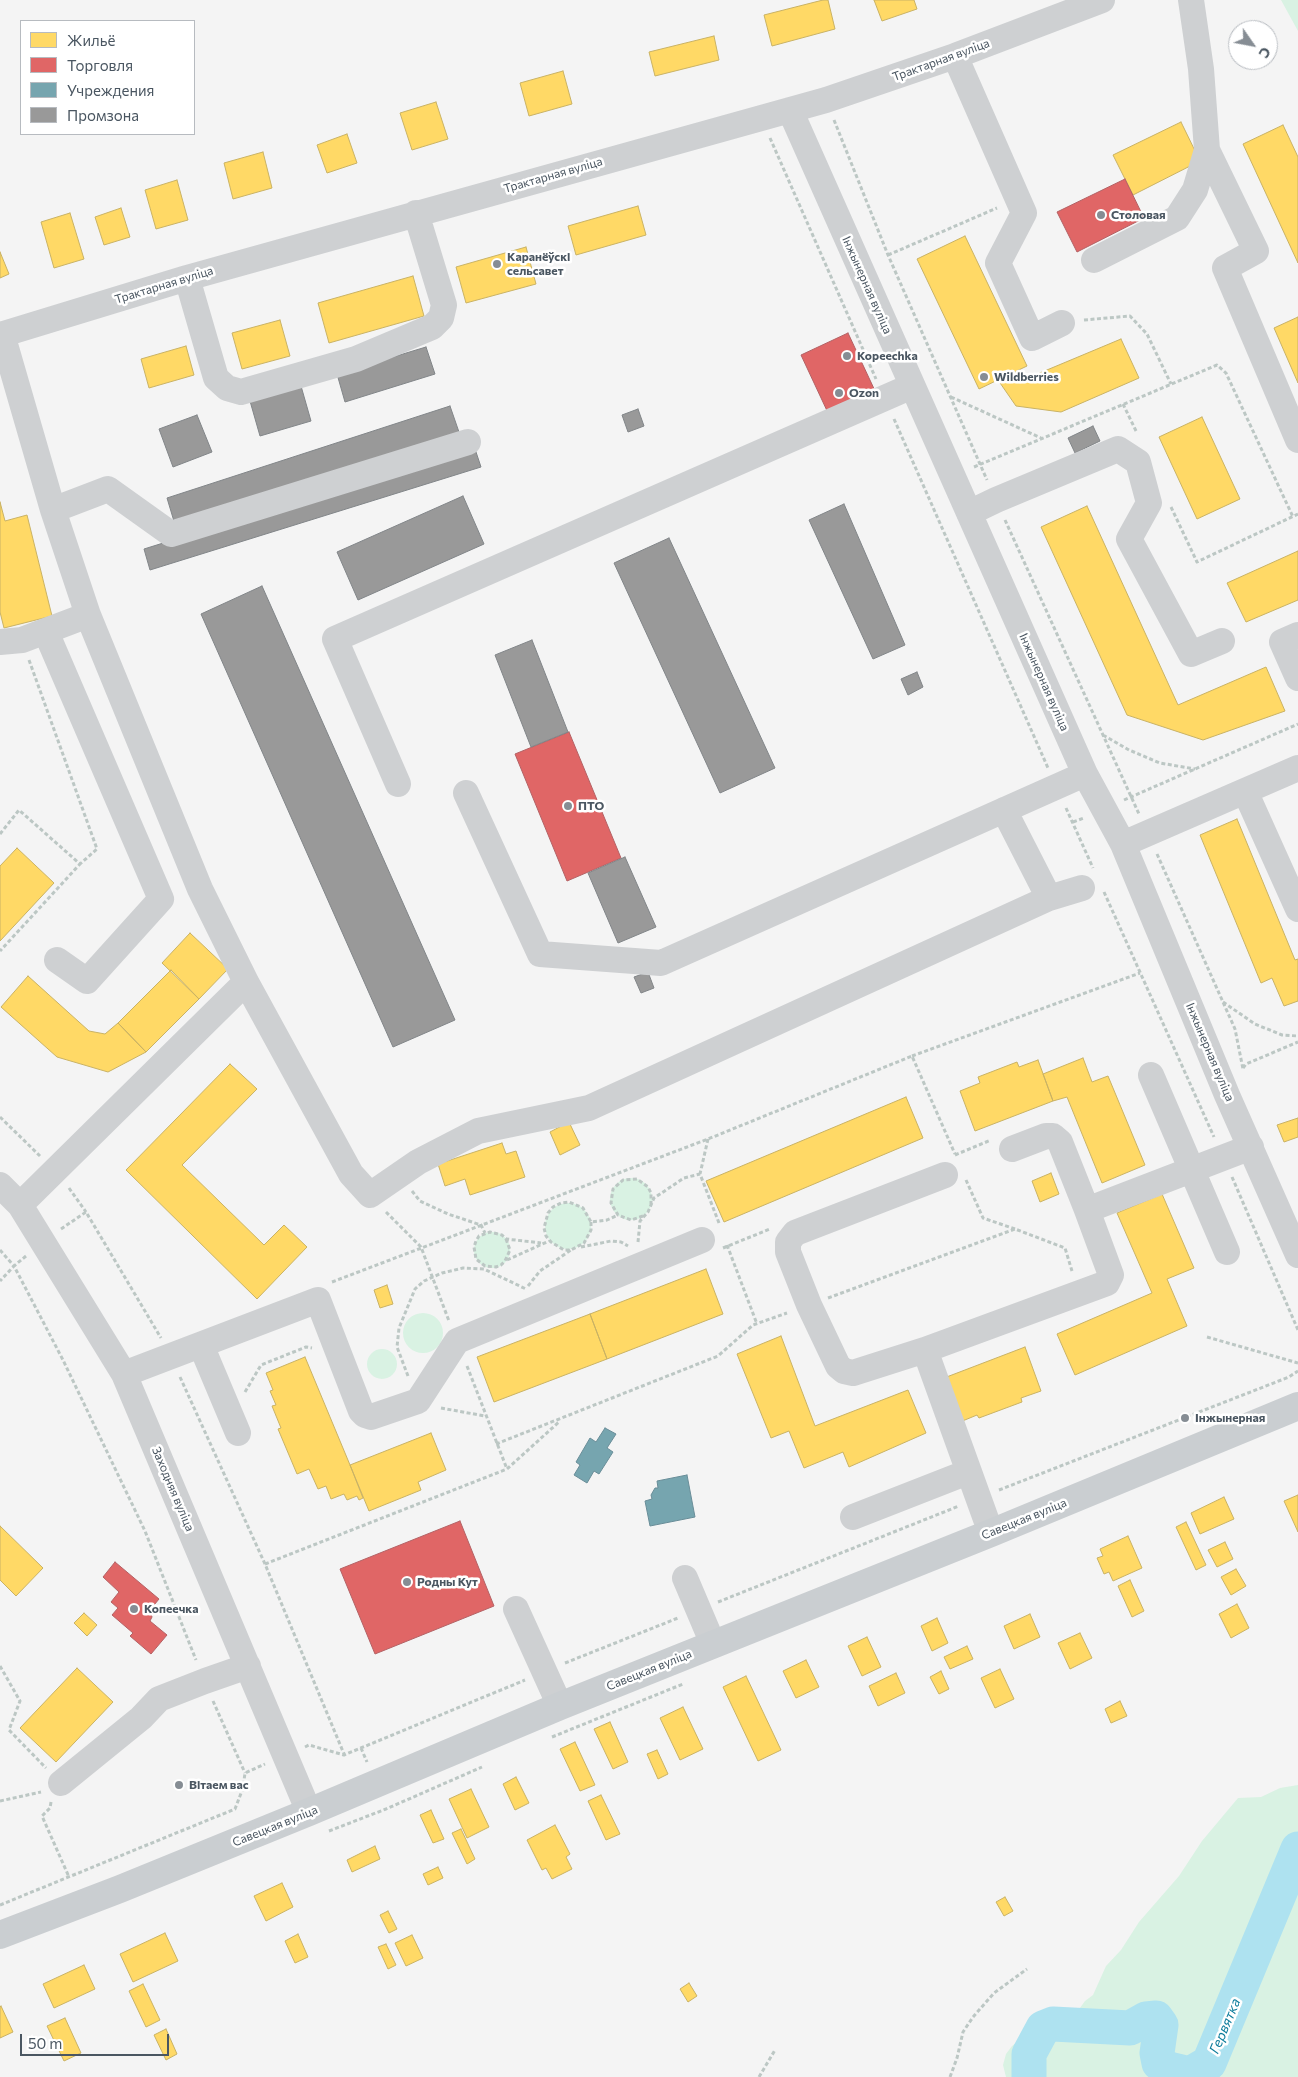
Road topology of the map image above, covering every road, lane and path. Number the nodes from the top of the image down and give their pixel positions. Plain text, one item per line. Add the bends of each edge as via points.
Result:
1 (1102, 0) edge
2 (1192, 0) edge
3 (955, 56) junction
4 (826, 100) junction
5 (790, 110) junction
6 (761, 118) junction
7 (1207, 150) junction
8 (1017, 199) junction
9 (416, 213) junction
10 (888, 255) junction
11 (1094, 260) dead end
12 (187, 278) junction
13 (1062, 323) joint
14 (1, 335) edge
15 (1171, 384) dead end
16 (912, 386) junction
17 (950, 397) junction
18 (885, 398) junction
19 (1123, 404) dead end
20 (1041, 439) dead end
21 (1140, 439) dead end
22 (1298, 440) edge
23 (468, 442) dead end
24 (996, 500) junction
25 (1168, 500) dead end
26 (53, 510) junction
27 (969, 513) junction
28 (1298, 514) edge
29 (88, 615) junction
30 (1298, 635) edge
31 (23, 638) edge
32 (1222, 641) dead end
33 (1298, 678) edge
34 (1298, 724) edge
35 (1103, 735) junction
36 (1298, 768) edge
37 (1195, 769) junction
38 (1085, 774) junction
39 (398, 784) dead end
40 (1056, 786) junction
41 (1245, 791) junction
42 (466, 793) dead end
43 (1131, 797) junction
44 (1104, 809) junction
45 (1004, 810) junction
46 (1073, 822) junction
47 (1148, 833) junction
48 (0, 834) edge
49 (1123, 844) junction
50 (80, 864) junction
51 (1093, 883) junction
52 (200, 889) junction
53 (1049, 898) junction
54 (161, 899) junction
55 (1298, 909) edge
56 (0, 951) edge
57 (57, 960) dead end
58 (1140, 973) junction
59 (246, 982) junction
60 (1222, 1002) junction
61 (1298, 1036) edge
62 (1298, 1042) edge
63 (912, 1056) junction
64 (1243, 1069) junction
65 (1150, 1074) dead end
66 (1227, 1095) junction
67 (1251, 1147) junction
68 (1012, 1149) dead end
69 (1224, 1158) junction
70 (625, 1170) junction
71 (956, 1171) junction
72 (1192, 1171) junction
73 (700, 1174) dead end
74 (399, 1175) junction
75 (628, 1178) junction
76 (0, 1185) edge
77 (370, 1195) junction
78 (559, 1195) junction
79 (561, 1203) junction
80 (20, 1205) junction
81 (651, 1206) junction
82 (1087, 1210) junction
83 (618, 1215) junction
84 (643, 1216) junction
85 (591, 1222) junction
86 (481, 1225) junction
87 (1015, 1229) dead end
88 (485, 1233) junction
89 (506, 1239) junction
90 (550, 1240) junction
91 (702, 1240) dead end
92 (541, 1243) junction
93 (637, 1246) dead end
94 (422, 1247) junction
95 (0, 1250) edge
96 (571, 1250) junction
97 (1227, 1252) dead end
98 (1298, 1255) edge
99 (506, 1261) junction
100 (484, 1268) junction
101 (0, 1281) edge
102 (330, 1283) dead end
103 (531, 1300) junction
104 (1298, 1330) edge
105 (1207, 1337) dead end
106 (200, 1345) junction
107 (925, 1350) junction
108 (1298, 1363) edge
109 (1298, 1371) edge
110 (124, 1374) junction
111 (426, 1404) junction
112 (1298, 1406) edge
113 (485, 1416) dead end
114 (562, 1419) dead end
115 (238, 1433) dead end
116 (968, 1472) junction
117 (977, 1498) junction
118 (853, 1517) dead end
119 (991, 1533) junction
120 (265, 1564) dead end
121 (686, 1578) dead end
122 (516, 1609) dead end
123 (699, 1610) junction
124 (713, 1644) junction
125 (0, 1666) edge
126 (248, 1666) junction
127 (544, 1672) junction
128 (560, 1706) junction
129 (284, 1754) junction
130 (52, 1787) junction
131 (0, 1801) edge
132 (309, 1812) junction
133 (0, 1905) edge
134 (0, 1935) edge
135 (1028, 1969) dead end
136 (775, 2050) dead end
137 (759, 2077) edge
138 (950, 2077) edge

1 - 3 street, Трактарная вуліца
2 - 7 street
3 - 4 street, Трактарная вуліца
3 - 8 street
4 - 5 street, Трактарная вуліца
4 - 10 path
5 - 6 street, Трактарная вуліца
5 - 16 street, Інжынерная вуліца
6 - 9 street, Трактарная вуліца
6 - 18 path
7 - 11 street via 1195,190 1177,218
7 - 22 street via 1256,251 1225,268
8 - 10 path
8 - 13 street via 1024,213 998,263 1032,338
9 - 12 street, Трактарная вуліца
9 - 12 street via 444,305 441,318 432,327 356,359 242,392 226,388 216,378
10 - 17 path
12 - 14 street, Трактарная вуліца
13 - 15 path via 1130,316 1147,334
14 - 26 street
16 - 18 street
16 - 27 street, Інжынерная вуліца
17 - 20 path
17 - 24 path
18 - 39 street via 335,639
18 - 40 path
19 - 21 path
23 - 26 street via 171,534 108,489
24 - 27 street
24 - 32 street via 1118,449 1138,462 1149,503 1129,539 1191,654
24 - 35 path
25 - 28 path via 1197,562
26 - 29 street
27 - 38 street, Інжынерная вуліца
29 - 31 street
29 - 52 street
30 - 33 street via 1282,642
31 - 50 path via 98,848
31 - 54 street
34 - 37 path
35 - 37 path via 1160,763
35 - 43 path
36 - 41 street
37 - 43 path
38 - 40 street
38 - 44 street, Інжынерная вуліца
40 - 45 street
40 - 46 path
41 - 47 street
41 - 55 street
42 - 45 street via 540,954 662,963
43 - 44 path
43 - 47 path
44 - 46 path
44 - 49 street, Інжынерная вуліца
45 - 53 street
46 - 51 path
47 - 49 street
47 - 60 path
48 - 50 path via 19,810
49 - 66 street, Інжынерная вуліца
50 - 56 path
51 - 53 street
51 - 58 path
52 - 54 street
52 - 59 street
53 - 74 street via 589,1108 478,1131
54 - 57 street via 88,981
58 - 63 path
58 - 69 path
59 - 77 street via 351,1174
59 - 80 street
60 - 61 path via 1255,1024 1282,1035
60 - 64 path via 1235,1029
62 - 64 path via 1246,1064
63 - 70 path
63 - 71 path
64 - 66 path
65 - 72 street
66 - 67 street, Інжынерная вуліца
67 - 69 street
67 - 98 street, Інжынерная вуліца
68 - 82 street via 1053,1136 1060,1142
69 - 72 street
69 - 104 path
70 - 75 path
70 - 78 path
71 - 87 path via 983,1218
71 - 107 street via 795,1233 788,1242 788,1252 809,1305 838,1366 844,1371 853,1373
72 - 82 street
72 - 97 street
73 - 81 path via 684,1178 654,1198
74 - 77 street
74 - 86 path via 420,1201
75 - 81 path via 637,1179 648,1187
75 - 83 path via 617,1184 611,1196 613,1210
76 - 80 street, Заходняя вуліца
77 - 94 path
78 - 79 path
78 - 86 path
79 - 85 path via 569,1202 584,1208
79 - 90 path via 553,1207 545,1220 546,1236
80 - 110 street, Заходняя вуліца
81 - 84 path
82 - 107 street via 1111,1275 1107,1283
83 - 84 path via 631,1220
83 - 85 path
84 - 93 path
85 - 96 path via 592,1230 584,1243
86 - 88 path
86 - 94 path
88 - 89 path via 496,1232
88 - 100 path via 479,1236 474,1247 476,1258
89 - 92 path
89 - 99 path via 510,1250
90 - 92 path
90 - 96 path via 556,1247
91 - 103 street
92 - 99 path
94 - 102 path
95 - 101 path via 14,1266
96 - 103 path via 540,1271 531,1282
99 - 100 path via 496,1267
100 - 103 path
100 - 111 path via 463,1268 442,1274 424,1281 415,1289 399,1328 397,1347
103 - 111 street via 457,1341
105 - 108 path
106 - 110 street
106 - 111 street via 318,1300 365,1415 371,1417
106 - 115 street
107 - 116 street
109 - 117 path
110 - 126 street, Заходняя вуліца
111 - 113 path
112 - 119 main road, Савецкая вуліца
114 - 120 path via 507,1469
116 - 117 street
116 - 118 street
117 - 119 street
117 - 123 path
119 - 124 main road, Савецкая вуліца
121 - 123 street
122 - 127 street
123 - 124 street
123 - 127 path
124 - 128 main road, Савецкая вуліца
125 - 130 path via 20,1701 9,1730
126 - 129 street, Заходняя вуліца
126 - 130 street via 159,1699 141,1718
127 - 128 street
127 - 129 path via 344,1755 309,1745
128 - 132 main road, Савецкая вуліца
129 - 132 street, Заходняя вуліца
129 - 133 path via 245,1774 235,1809
130 - 131 path
132 - 134 main road, Савецкая вуліца
135 - 138 path via 994,1994 973,2017 963,2032
136 - 137 path

